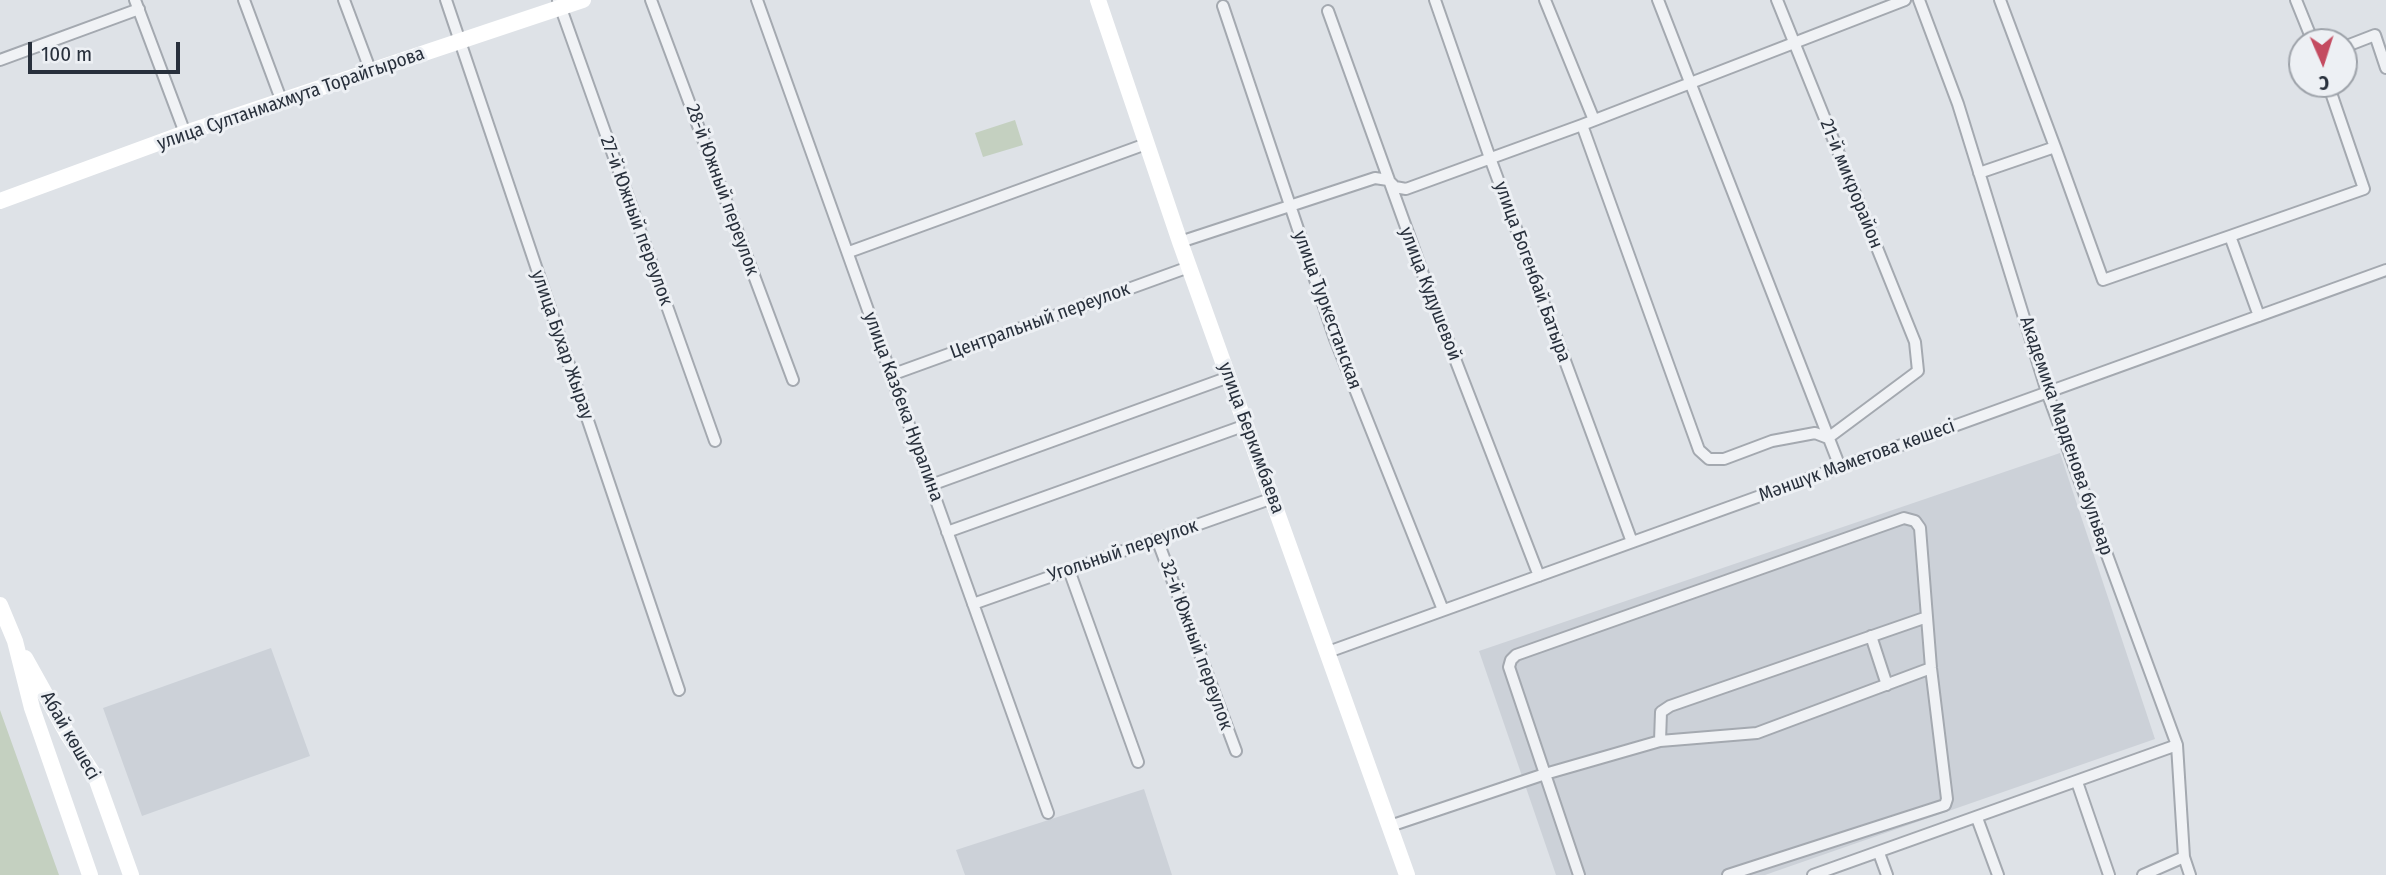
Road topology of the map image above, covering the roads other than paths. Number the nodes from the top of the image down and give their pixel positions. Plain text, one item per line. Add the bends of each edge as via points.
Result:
1 (244, 0) edge
2 (344, 0) edge
3 (446, 0) edge
4 (583, 0) edge
5 (651, 0) edge
6 (757, 0) edge
7 (1098, 0) edge
8 (1435, 0) edge
9 (1545, 0) edge
10 (1658, 0) edge
11 (1777, 0) edge
12 (1905, 0) edge
13 (1919, 0) edge
14 (2000, 0) edge
15 (2296, 0) edge
16 (559, 4) edge
17 (137, 5) edge
18 (1223, 6) dead end
19 (1328, 11) dead end
20 (2307, 28) edge
21 (2358, 42) edge
22 (459, 43) junction
23 (1794, 43) junction
24 (0, 60) edge
25 (2386, 66) edge
26 (370, 72) junction
27 (1690, 83) junction
28 (2333, 98) edge
29 (282, 102) junction
30 (1594, 120) junction
31 (1582, 125) junction
32 (185, 134) junction
33 (1146, 144) junction
34 (2055, 147) junction
35 (1489, 158) junction
36 (1979, 173) junction
37 (1388, 180) junction
38 (0, 201) edge
39 (1291, 206) junction
40 (2230, 236) junction
41 (1180, 242) junction
42 (849, 252) junction
43 (1189, 267) junction
44 (2386, 270) edge
45 (2259, 316) junction
46 (891, 375) junction
47 (1229, 377) junction
48 (793, 380) dead end
49 (2047, 392) junction
50 (1246, 425) junction
51 (1828, 438) junction
52 (715, 441) dead end
53 (1840, 467) junction
54 (931, 485) junction
55 (1273, 498) junction
56 (947, 532) junction
57 (1157, 539) junction
58 (1632, 542) junction
59 (1069, 570) junction
60 (1539, 576) junction
61 (973, 604) junction
62 (0, 605) edge
63 (1443, 610) junction
64 (1927, 617) junction
65 (1871, 636) junction
66 (15, 641) junction
67 (1328, 652) junction
68 (1931, 668) junction
69 (1887, 685) junction
70 (679, 690) dead end
71 (49, 700) junction
72 (32, 708) junction
73 (1661, 741) junction
74 (2177, 745) junction
75 (1236, 751) dead end
76 (1138, 762) dead end
77 (1545, 774) junction
78 (2077, 782) junction
79 (1048, 813) dead end
80 (1977, 818) junction
81 (1390, 826) junction
82 (1879, 853) junction
83 (2184, 857) junction
84 (90, 875) edge
85 (131, 875) edge
86 (1407, 875) edge
87 (1579, 875) edge
88 (1728, 875) edge
89 (1813, 875) edge
90 (1887, 875) edge
91 (1998, 875) edge
92 (2109, 875) edge
93 (2143, 875) edge
94 (2190, 875) edge

1 - 29 street
2 - 26 street
3 - 22 street, улица Бухар Жырау
4 - 16 main road, улица Султанмахмута Торайгырова
5 - 48 street, 28-й Южный переулок
6 - 42 street, улица Казбека Нуралина
7 - 33 main road, улица Беркимбаева
8 - 35 street, улица Богенбай Батыра
9 - 30 street
10 - 27 street
11 - 23 street, 21-й микрорайон
12 - 23 street
13 - 36 street, Академика Марденова бульвар
14 - 34 street
15 - 20 street
16 - 22 main road, улица Султанмахмута Торайгырова
16 - 52 street, 27-й Южный переулок
17 - 24 street
17 - 32 street
18 - 39 street, улица Туркестанская
19 - 37 street, улица Кудушевой
21 - 25 street via 2375,35
22 - 26 main road, улица Султанмахмута Торайгырова
22 - 70 street, улица Бухар Жырау
23 - 27 street
23 - 51 street, 21-й микрорайон via 1915,342 1918,371
26 - 29 main road, улица Султанмахмута Торайгырова
27 - 30 street
27 - 51 street
28 - 40 street via 2364,189
29 - 32 main road, улица Султанмахмута Торайгырова
30 - 31 street
31 - 35 street
31 - 51 street via 1699,450 1709,459 1724,459 1772,441 1815,433
32 - 38 main road, улица Султанмахмута Торайгырова
33 - 41 main road, улица Беркимбаева
33 - 42 street
34 - 36 street
34 - 40 street via 2103,280
35 - 37 street via 1406,189
35 - 58 street, улица Богенбай Батыра
36 - 49 street, Академика Марденова бульвар
37 - 39 street via 1375,177
37 - 60 street, улица Кудушевой
39 - 41 street
39 - 63 street, улица Туркестанская via 1335,339
40 - 45 street
41 - 43 main road, улица Беркимбаева
42 - 46 street, улица Казбека Нуралина
43 - 46 street, Центральный переулок
43 - 47 main road, улица Беркимбаева
44 - 45 street, Мәншүк Мәметова көшесі
45 - 49 street, Мәншүк Мәметова көшесі
46 - 54 street, улица Казбека Нуралина
47 - 50 main road, улица Беркимбаева
47 - 54 street
49 - 53 street, Мәншүк Мәметова көшесі
49 - 74 street, Академика Марденова бульвар
50 - 55 main road, улица Беркимбаева
50 - 56 street
51 - 53 street
53 - 58 street, Мәншүк Мәметова көшесі
54 - 56 street, улица Казбека Нуралина
55 - 57 street, Угольный переулок
55 - 67 main road, улица Беркимбаева
56 - 61 street, улица Казбека Нуралина
57 - 59 street, Угольный переулок
57 - 75 street, 32-й Южный переулок
58 - 60 street, Мәншүк Мәметова көшесі
59 - 61 street, Угольный переулок
59 - 76 street
60 - 63 street, Мәншүк Мәметова көшесі
61 - 79 street, улица Казбека Нуралина
62 - 66 main road, Абай көшесі
63 - 67 street, Мәншүк Мәметова көшесі
64 - 65 street
64 - 68 street
64 - 77 street via 1920,528 1916,521 1904,518 1516,655 1509,667
65 - 69 street
65 - 73 street via 1670,706 1661,712
66 - 71 main road, Абай көшесі
66 - 72 main road, Абай көшесі
67 - 81 main road, улица Беркимбаева
68 - 69 street
68 - 88 street via 1945,805
69 - 73 street via 1757,733
71 - 72 main road
71 - 85 main road, Абай көшесі via 96,778
72 - 84 main road, Абай көшесі
73 - 77 street
74 - 78 street
74 - 83 street, Академика Марденова бульвар
77 - 81 street
77 - 87 street
78 - 80 street
78 - 92 street
80 - 82 street
80 - 91 street
81 - 86 main road, улица Беркимбаева
82 - 89 street
82 - 90 street
83 - 93 street
83 - 94 street, Академика Марденова бульвар

